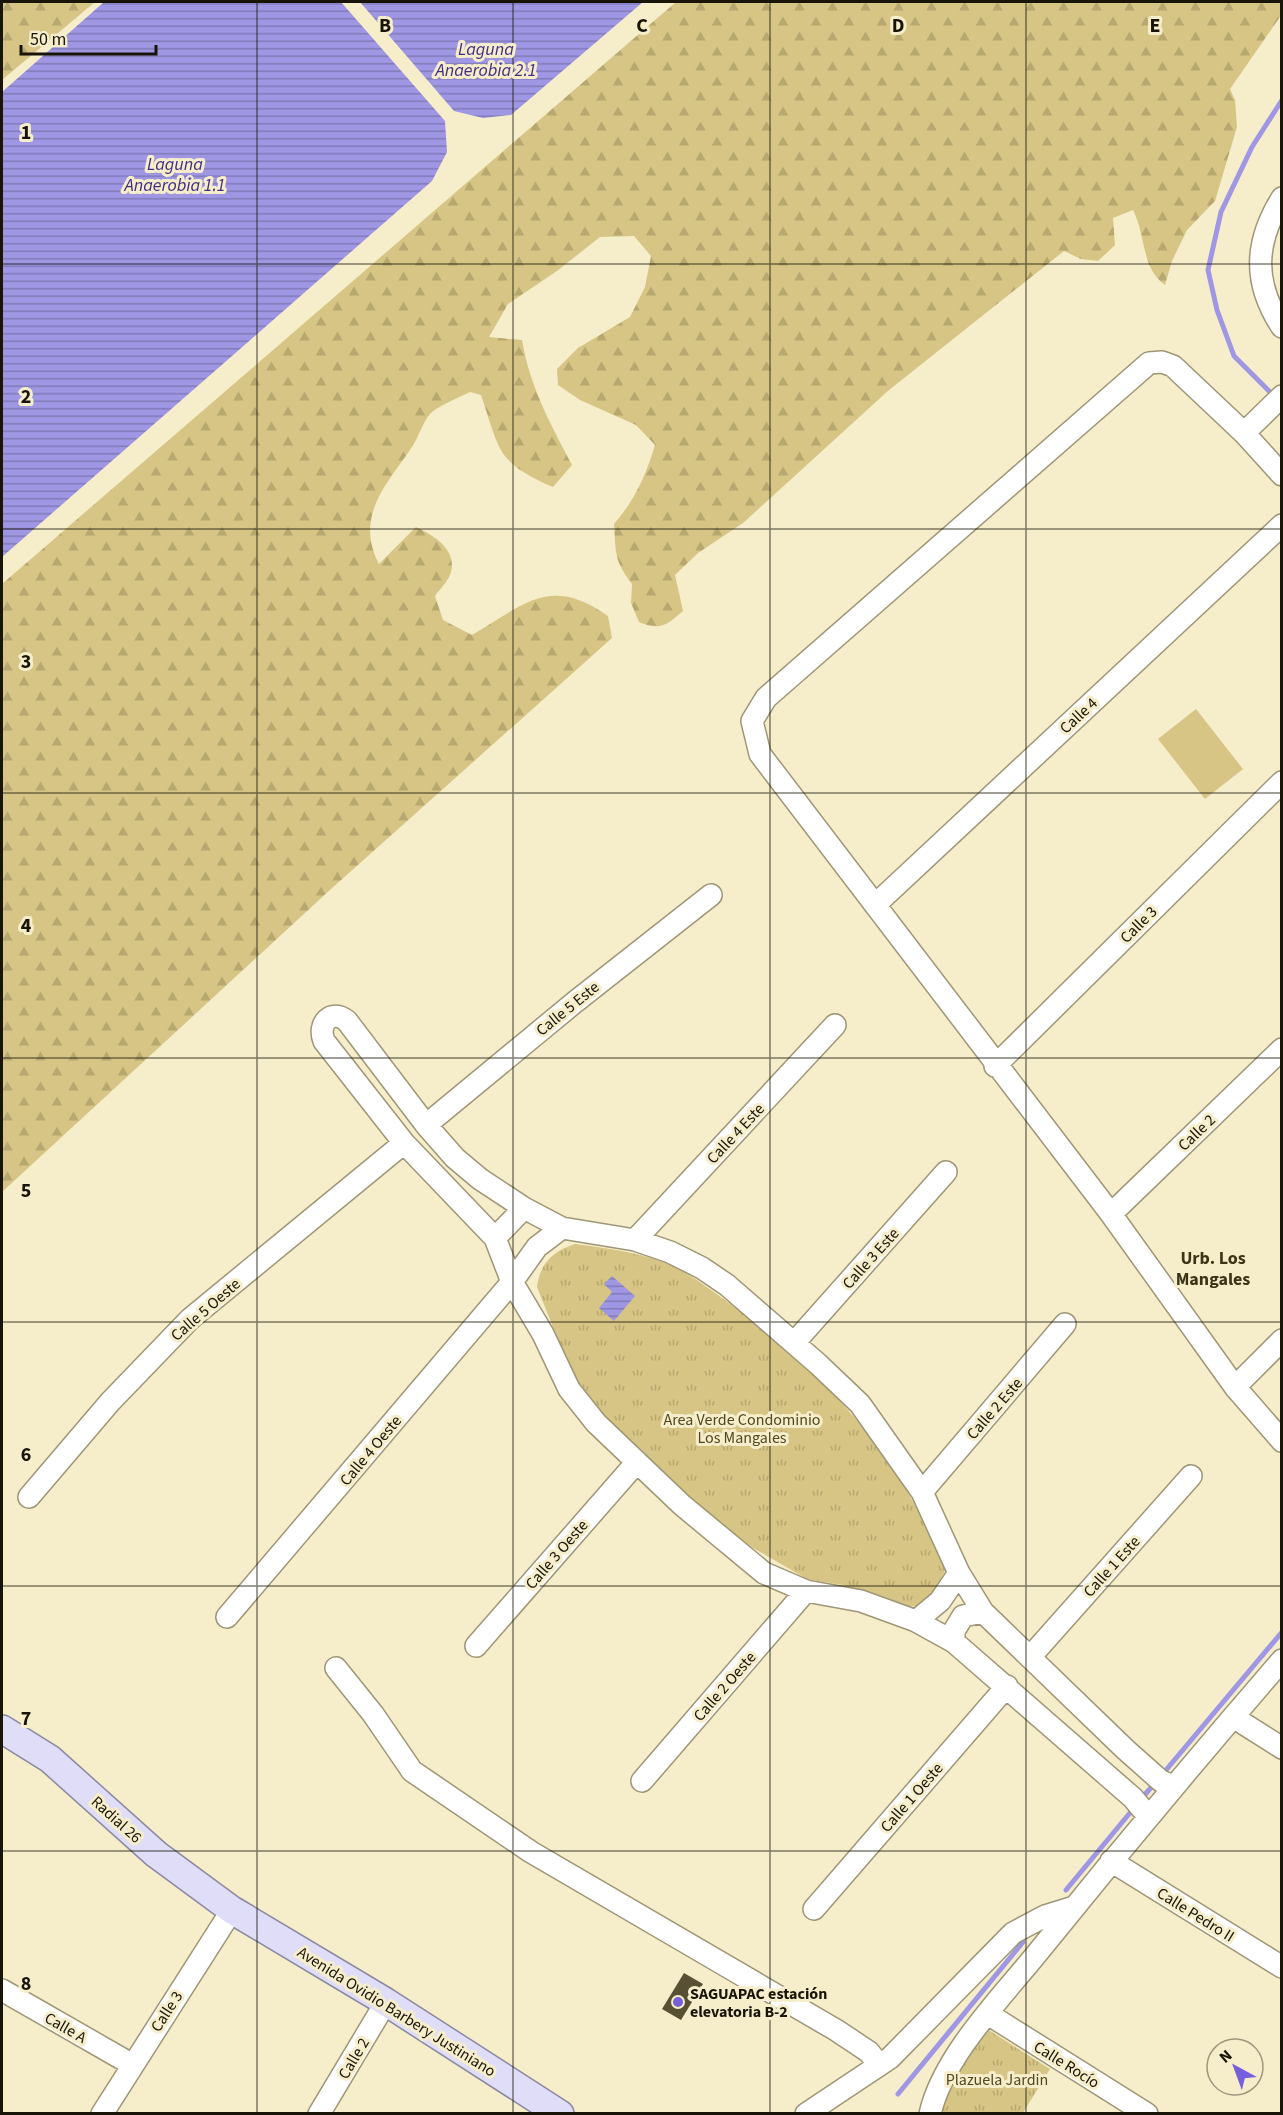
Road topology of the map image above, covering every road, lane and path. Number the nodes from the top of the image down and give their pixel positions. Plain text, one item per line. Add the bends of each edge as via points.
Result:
1 (1281, 198) edge
2 (1281, 327) edge
3 (1281, 396) edge
4 (1244, 433) junction
5 (1281, 475) edge
6 (1281, 525) edge
7 (1281, 782) edge
8 (711, 895) dead end
9 (875, 905) junction
10 (835, 1025) dead end
11 (1281, 1049) edge
12 (995, 1066) junction
13 (426, 1125) junction
14 (404, 1143) junction
15 (946, 1172) dead end
16 (524, 1208) junction
17 (1111, 1214) junction
18 (562, 1228) junction
19 (495, 1238) junction
20 (635, 1240) junction
21 (512, 1282) junction
22 (1065, 1324) dead end
23 (1281, 1340) edge
24 (794, 1343) junction
25 (1235, 1387) junction
26 (1281, 1441) edge
27 (637, 1462) junction
28 (1191, 1476) dead end
29 (922, 1492) junction
30 (29, 1497) dead end
31 (959, 1574) junction
32 (806, 1591) junction
33 (983, 1612) junction
34 (228, 1617) dead end
35 (916, 1621) junction
36 (954, 1642) junction
37 (476, 1646) dead end
38 (1030, 1656) junction
39 (1281, 1660) edge
40 (336, 1668) dead end
41 (1008, 1686) junction
42 (1233, 1717) junction
43 (2, 1729) edge
44 (1281, 1748) edge
45 (1162, 1780) junction
46 (642, 1781) dead end
47 (1140, 1807) junction
48 (1111, 1861) junction
49 (1074, 1907) junction
50 (814, 1909) dead end
51 (232, 1910) junction
52 (1281, 1967) edge
53 (2, 1990) edge
54 (386, 2002) junction
55 (988, 2014) junction
56 (131, 2064) junction
57 (879, 2065) junction
58 (102, 2114) edge
59 (319, 2114) edge
60 (560, 2114) edge
61 (806, 2114) edge
62 (930, 2114) edge
63 (1147, 2114) edge

1 - 2 street via 1264,231 1259,274 1269,308
3 - 4 street
4 - 5 street
4 - 9 street via 1173,366 1149,363 766,698 752,721 760,754
6 - 9 street, Calle 4
7 - 12 street, Calle 3
8 - 13 street, Calle 5 Este
9 - 12 street
10 - 20 street, Calle 4 Este
11 - 17 street, Calle 2
12 - 17 street
13 - 14 street via 347,1021 338,1015 327,1019 321,1029 324,1041
13 - 16 street via 455,1158
14 - 19 street
14 - 30 street, Calle 5 Oeste via 190,1319 110,1402
15 - 24 street, Calle 3 Este
16 - 18 street
16 - 19 street
17 - 25 street
18 - 20 street
18 - 21 street, Calle 4 Oeste via 537,1246
19 - 21 street
20 - 24 street via 702,1268
21 - 27 street via 569,1389 596,1423
21 - 34 street, Calle 4 Oeste
22 - 29 street, Calle 2 Este
23 - 25 street
24 - 29 street via 860,1404
25 - 26 street
27 - 32 street via 736,1552 764,1573
27 - 37 street, Calle 3 Oeste
28 - 38 street, Calle 1 Este
29 - 31 street
31 - 33 street
31 - 35 street via 940,1601
32 - 35 street via 861,1601
32 - 46 street, Calle 2 Oeste
33 - 36 street via 963,1616 954,1630
33 - 38 street
35 - 36 street
36 - 41 street
38 - 45 street
39 - 42 street
40 - 57 street via 412,1771 531,1852 836,2030 869,2052
41 - 47 street
41 - 50 street, Calle 1 Oeste
42 - 44 street
42 - 45 street
43 - 51 main road, Radial 26 via 50,1759 156,1854
45 - 47 street
47 - 48 street
48 - 49 street
48 - 52 street, Calle Pedro II
49 - 55 street
49 - 57 street via 1012,1933
51 - 54 main road, Avenida Ovidio Barbery Justiniano
51 - 56 street, Calle 3
53 - 56 street, Calle A
54 - 59 street, Calle 2
54 - 60 main road, Avenida Ovidio Barbery Justiniano
55 - 62 street via 954,2059
55 - 63 street, Calle Rocío
56 - 58 street, Calle 3
57 - 61 street

